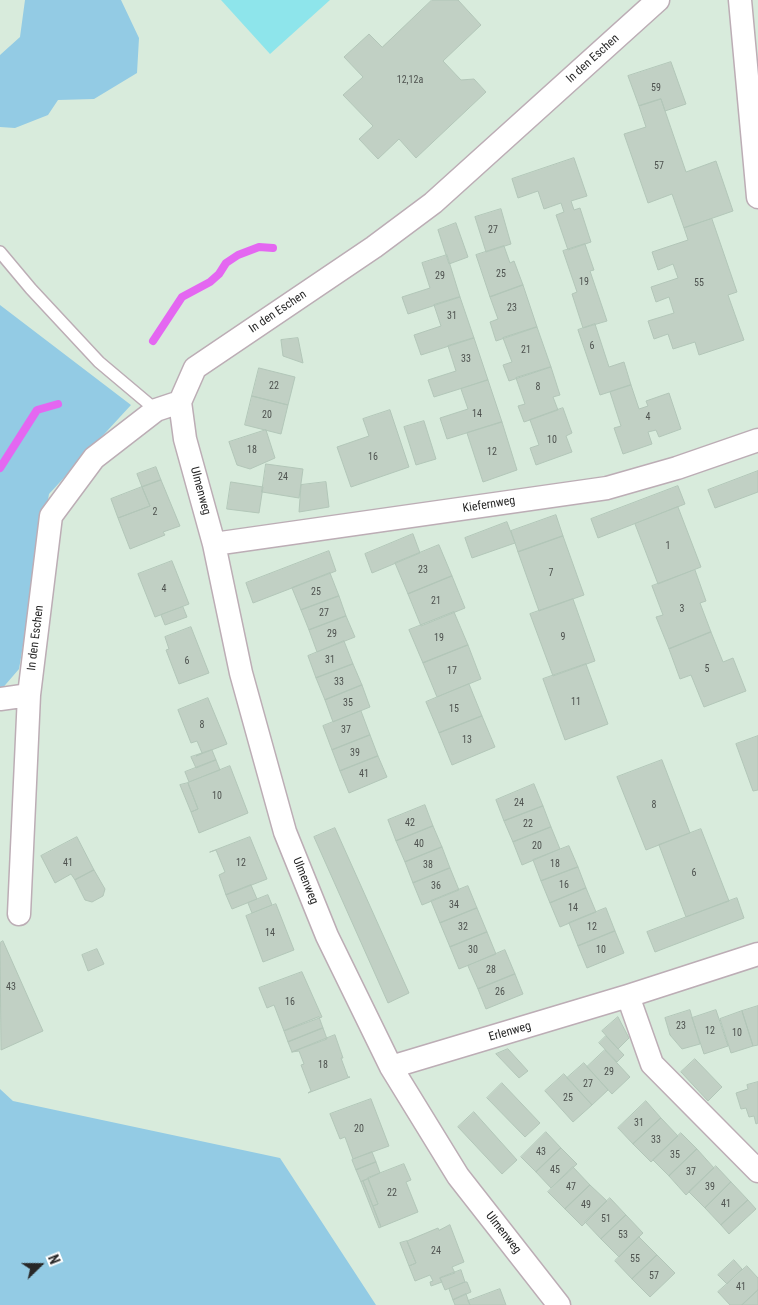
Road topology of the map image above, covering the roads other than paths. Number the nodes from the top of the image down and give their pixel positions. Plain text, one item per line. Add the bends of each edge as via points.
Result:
1 (658, 0) edge
2 (740, 0) edge
3 (758, 197) edge
4 (0, 252) edge
5 (180, 402) junction
6 (156, 410) junction
7 (758, 440) edge
8 (214, 544) junction
9 (29, 695) junction
10 (0, 699) edge
11 (19, 914) dead end
12 (758, 954) edge
13 (628, 996) junction
14 (391, 1067) junction
15 (758, 1171) edge
16 (559, 1305) edge

1 - 5 street, In den Eschen via 433,203 374,247 195,368
2 - 3 street
4 - 6 lane via 99,362
5 - 6 street, In den Eschen
5 - 8 street, Ulmenweg via 186,439
6 - 9 street, In den Eschen via 94,458 52,516
7 - 8 street, Kiefernweg via 607,488
8 - 14 street, Ulmenweg via 241,673 285,832 327,936
9 - 10 street
9 - 11 street, In den Eschen
12 - 13 street, Erlenweg
13 - 14 street, Erlenweg
13 - 15 street via 652,1064
14 - 16 street, Ulmenweg via 458,1176

